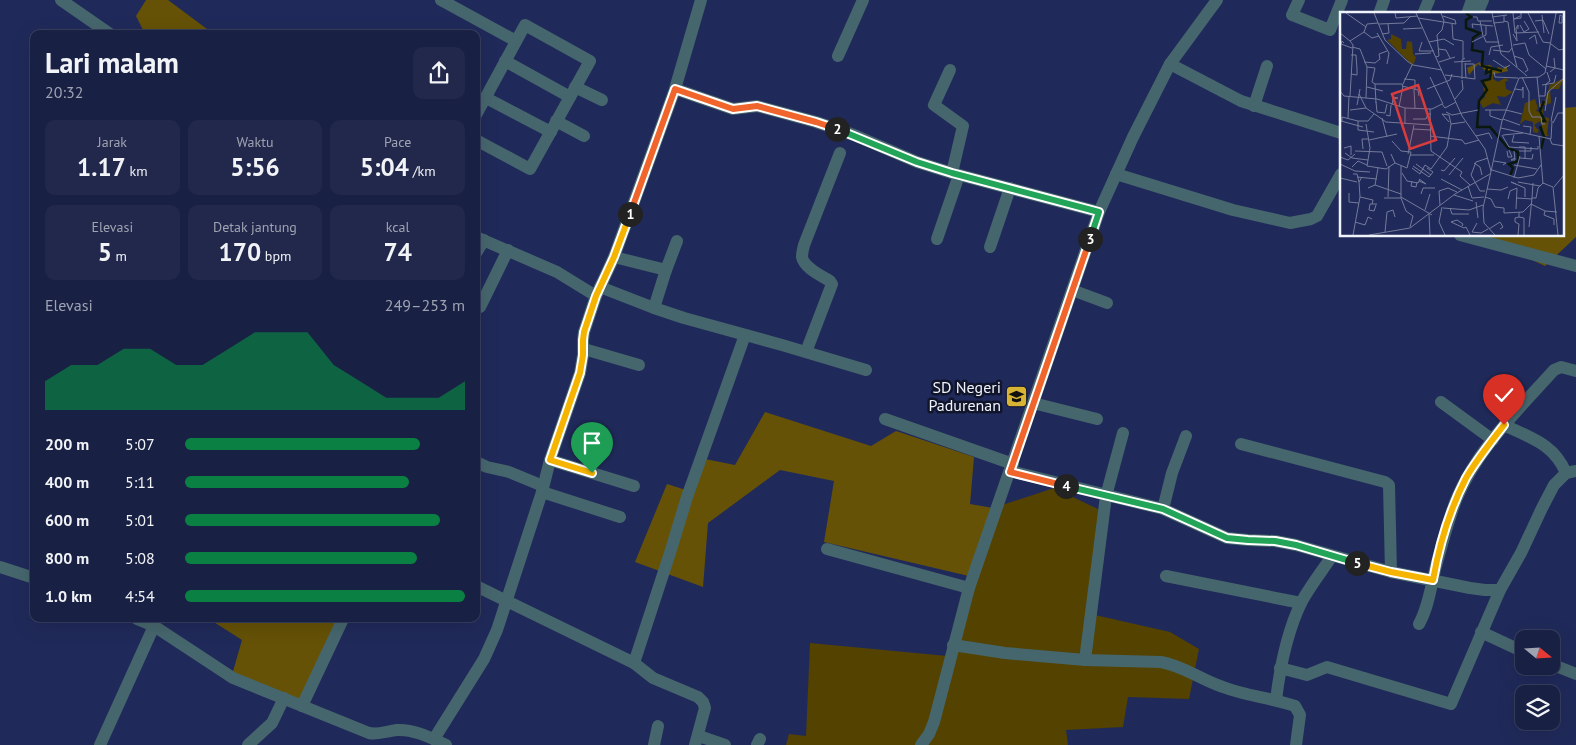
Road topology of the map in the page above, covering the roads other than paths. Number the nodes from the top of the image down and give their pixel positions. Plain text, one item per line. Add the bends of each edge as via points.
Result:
1 (62, 0) edge
2 (441, 0) edge
3 (701, 0) edge
4 (863, 0) edge
5 (1217, 0) edge
6 (1298, 0) edge
7 (1342, 0) edge
8 (1384, 0) edge
9 (1428, 0) edge
10 (1472, 0) edge
11 (1483, 0) edge
12 (1380, 12) edge
13 (1424, 12) edge
14 (1468, 12) edge
15 (1478, 12) edge
16 (104, 30) edge
17 (516, 41) junction
18 (838, 56) dead end
19 (505, 61) junction
20 (1170, 64) junction
21 (1267, 66) dead end
22 (950, 70) dead end
23 (675, 89) junction
24 (573, 92) junction
25 (486, 98) junction
26 (602, 100) dead end
27 (1254, 106) junction
28 (480, 108) edge
29 (554, 127) junction
30 (1340, 133) edge
31 (584, 136) dead end
32 (480, 142) edge
33 (840, 153) dead end
34 (955, 174) junction
35 (1116, 174) junction
36 (1340, 176) edge
37 (1010, 188) junction
38 (1099, 212) junction
39 (1464, 236) edge
40 (480, 238) edge
41 (937, 239) dead end
42 (677, 242) dead end
43 (990, 247) dead end
44 (508, 250) junction
45 (614, 257) junction
46 (1576, 266) edge
47 (666, 270) junction
48 (1072, 290) junction
49 (598, 291) junction
50 (1107, 303) dead end
51 (480, 307) dead end
52 (654, 308) junction
53 (745, 335) junction
54 (584, 349) junction
55 (806, 352) junction
56 (639, 365) dead end
57 (866, 370) dead end
58 (1576, 371) edge
59 (1441, 402) dead end
60 (1033, 403) junction
61 (885, 419) dead end
62 (1097, 419) dead end
63 (1504, 425) junction
64 (1123, 433) dead end
65 (1186, 436) dead end
66 (1492, 440) junction
67 (1241, 444) dead end
68 (550, 460) junction
69 (480, 464) edge
70 (1011, 468) junction
71 (1571, 472) edge
72 (634, 486) dead end
73 (543, 489) junction
74 (1106, 496) junction
75 (1163, 509) junction
76 (620, 517) dead end
77 (827, 550) dead end
78 (1332, 556) junction
79 (0, 568) edge
80 (1391, 572) junction
81 (1166, 576) dead end
82 (30, 577) edge
83 (1433, 580) junction
84 (480, 588) edge
85 (969, 588) junction
86 (1500, 590) junction
87 (506, 602) junction
88 (1301, 603) junction
89 (144, 622) edge
90 (342, 622) edge
91 (1419, 624) dead end
92 (154, 626) junction
93 (1481, 632) junction
94 (954, 646) junction
95 (1515, 648) edge
96 (1085, 660) junction
97 (634, 663) junction
98 (1280, 668) junction
99 (1560, 668) edge
100 (1576, 674) edge
101 (284, 698) junction
102 (1276, 700) junction
103 (302, 706) junction
104 (658, 726) dead end
105 (434, 739) junction
106 (374, 740) edge
107 (697, 740) edge
108 (100, 745) edge
109 (248, 745) edge
110 (446, 745) edge
111 (654, 745) edge
112 (725, 745) edge
113 (921, 745) edge
114 (1296, 745) edge

1 - 16 street
2 - 17 street
3 - 23 street
4 - 18 street
5 - 20 street
6 - 7 street via 1292,16 1330,30
8 - 12 street
9 - 13 street
10 - 14 street
11 - 15 street
17 - 19 street
17 - 24 street via 525,25 590,61
19 - 24 street
19 - 25 street
20 - 27 street
20 - 35 street
21 - 27 street
22 - 34 street via 934,105 962,126
23 - 34 street via 733,109 757,106 816,122
23 - 45 street
24 - 26 street
24 - 29 street
25 - 28 street
25 - 29 street
27 - 30 street
29 - 31 street
29 - 32 street via 530,169
33 - 55 street via 802,256 807,266 832,284
34 - 37 street
34 - 41 street
35 - 36 street via 1233,210 1290,223 1317,216
35 - 38 street
37 - 38 street
37 - 43 street
38 - 48 street
39 - 46 street
40 - 44 street
42 - 47 street
44 - 49 street
44 - 51 street
45 - 47 street
45 - 49 street
47 - 52 street
48 - 50 street
48 - 60 street
49 - 52 street
49 - 54 street via 584,332
52 - 53 street
53 - 55 street
53 - 97 street via 687,496
54 - 56 street
54 - 68 street via 580,373
55 - 57 street
58 - 63 street via 1556,368
59 - 66 street
60 - 62 street
60 - 70 street
61 - 70 street
63 - 66 street
63 - 71 street via 1543,444
64 - 74 street
65 - 75 street
66 - 83 street via 1456,500
67 - 80 street via 1389,485
68 - 72 street
68 - 73 street
69 - 73 street via 509,472
70 - 74 street
70 - 85 street
71 - 86 street via 1554,485
73 - 76 street
73 - 87 street
74 - 75 street
74 - 96 street
75 - 78 street via 1227,538 1282,542
77 - 85 street
78 - 80 street
78 - 88 street
79 - 82 street
80 - 83 street
81 - 88 street
83 - 86 street
83 - 91 street
84 - 87 street
85 - 94 street
86 - 93 street
87 - 97 street
87 - 105 street via 484,659
88 - 98 street
89 - 92 street
90 - 103 street
92 - 101 street via 233,678
92 - 108 street
93 - 95 street
93 - 98 street via 1451,704 1328,667 1307,675
94 - 96 street
94 - 113 street via 934,722
96 - 102 street via 1174,664 1232,691
97 - 107 street via 653,678 703,702 705,708
98 - 102 street
99 - 100 street
101 - 103 street
101 - 109 street via 272,723
102 - 114 street via 1295,706 1300,715
103 - 106 street via 369,733
104 - 111 street
105 - 106 street via 403,730
105 - 110 street
107 - 112 street

